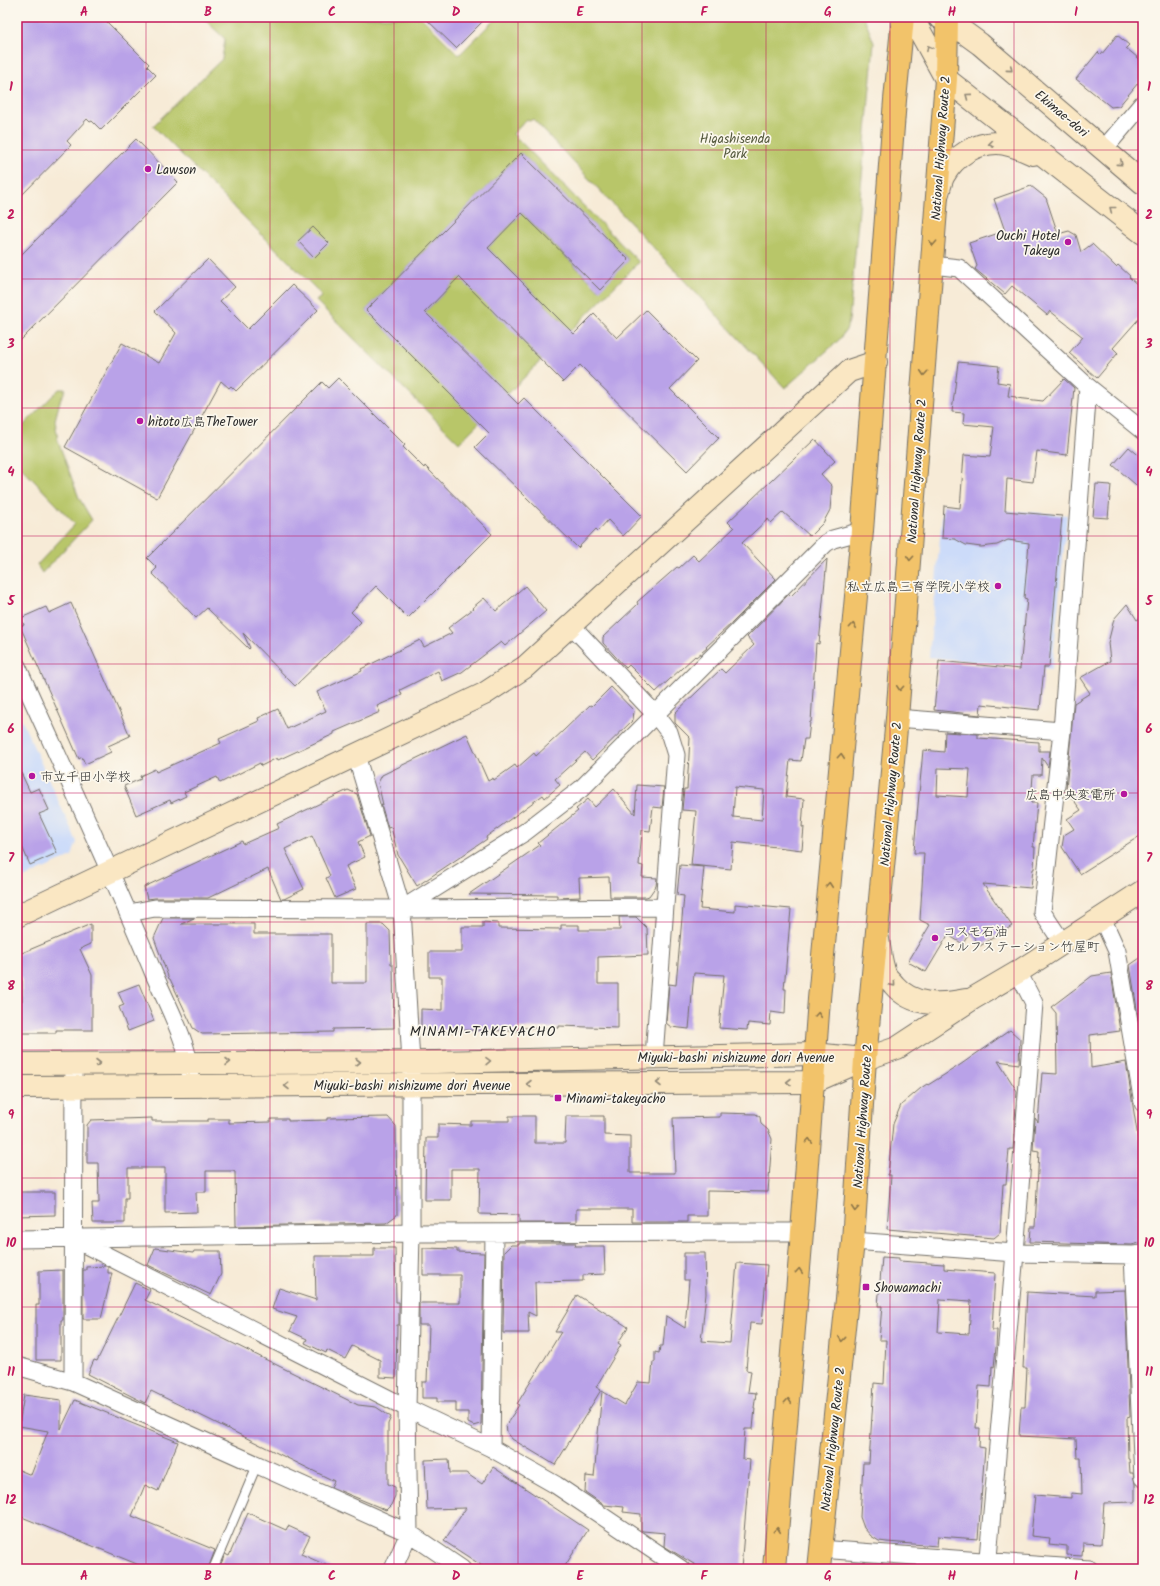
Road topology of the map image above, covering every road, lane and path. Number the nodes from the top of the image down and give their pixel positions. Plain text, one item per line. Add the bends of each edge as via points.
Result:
1 (903, 17) edge
2 (912, 17) edge
3 (945, 18) edge
4 (946, 79) junction
5 (1143, 103) edge
6 (1104, 148) junction
7 (1054, 164) junction
8 (1143, 183) edge
9 (936, 201) junction
10 (1143, 233) edge
11 (932, 265) junction
12 (876, 362) junction
13 (1088, 387) junction
14 (1143, 431) edge
15 (862, 530) junction
16 (572, 626) junction
17 (17, 666) edge
18 (656, 715) junction
19 (898, 718) junction
20 (1062, 731) junction
21 (356, 755) junction
22 (110, 872) junction
23 (1143, 891) edge
24 (665, 907) junction
25 (402, 910) junction
26 (129, 913) junction
27 (17, 916) edge
28 (1102, 918) junction
29 (877, 934) junction
30 (1062, 942) junction
31 (1018, 972) junction
32 (972, 999) junction
33 (814, 1054) junction
34 (654, 1057) junction
35 (865, 1059) junction
36 (190, 1062) junction
37 (411, 1062) junction
38 (74, 1063) junction
39 (17, 1064) edge
40 (813, 1082) junction
41 (412, 1085) junction
42 (190, 1086) junction
43 (74, 1087) junction
44 (17, 1088) edge
45 (1143, 1103) edge
46 (802, 1232) junction
47 (411, 1233) junction
48 (494, 1233) junction
49 (17, 1239) edge
50 (74, 1239) junction
51 (852, 1241) junction
52 (1015, 1253) junction
53 (1138, 1255) edge
54 (17, 1366) edge
55 (73, 1382) junction
56 (407, 1408) junction
57 (491, 1448) junction
58 (257, 1465) junction
59 (1143, 1478) edge
60 (409, 1533) junction
61 (819, 1559) edge
62 (987, 1565) edge
63 (212, 1569) edge
64 (393, 1569) edge
65 (462, 1569) edge
66 (681, 1569) edge
67 (774, 1569) edge
68 (1089, 1569) edge

1 - 12 highway
4 -> 2 street
3 - 4 highway, National Highway Route 2
3 -> 6 street, Ekimae-dori via 980,44
7 -> 4 street
4 - 9 highway, National Highway Route 2
5 - 6 street
6 -> 8 street, Ekimae-dori
7 -> 9 street via 1019,148 998,143 976,146 956,158 943,176
10 -> 7 street
9 -> 11 highway, National Highway Route 2
11 - 13 street via 959,268
11 -> 19 highway, National Highway Route 2
12 - 15 highway
12 - 16 street via 849,371
13 - 14 street
13 - 20 street
15 - 18 street via 826,543
33 -> 15 highway
16 - 18 street
16 - 21 street via 525,667 484,694
17 - 22 street
18 - 24 street via 669,732 676,755
18 - 25 street via 581,789 531,827
19 - 20 street
19 - 29 highway, National Highway Route 2
20 - 30 street via 1042,912
21 - 22 street
21 - 25 street
22 - 26 street
22 - 27 street
23 - 28 street
24 - 25 street
24 - 34 street
25 - 26 street via 155,908
25 - 37 street
26 - 36 street
28 - 30 street
28 - 45 street via 1118,951
29 -> 32 street via 886,976 900,992 921,1002 944,1004
29 - 35 highway, National Highway Route 2
30 - 31 street
31 - 32 street
31 - 52 street via 1034,1003
32 - 35 street via 897,1048
33 - 34 street, Miyuki-bashi nishizume dori Avenue
33 - 35 street, Miyuki-bashi nishizume dori Avenue
33 - 40 highway
37 -> 34 street, Miyuki-bashi nishizume dori Avenue
35 - 40 street, Miyuki-bashi nishizume dori Avenue
35 -> 51 highway, National Highway Route 2
36 -> 37 street, Miyuki-bashi nishizume dori Avenue
38 -> 36 street, Miyuki-bashi nishizume dori Avenue
36 - 42 street
37 - 41 street
38 - 39 street, Miyuki-bashi nishizume dori Avenue
38 - 43 street
40 -> 41 street, Miyuki-bashi nishizume dori Avenue
46 -> 40 highway
41 -> 42 street, Miyuki-bashi nishizume dori Avenue
41 - 47 street
42 - 43 street, Miyuki-bashi nishizume dori Avenue
43 - 44 street, Miyuki-bashi nishizume dori Avenue
43 - 50 street
46 - 48 street
67 -> 46 highway
47 - 48 street
47 - 50 street
47 - 56 street
48 - 57 street
49 - 50 street
50 - 55 street
50 - 56 street
51 - 52 street
51 -> 61 highway, National Highway Route 2
52 - 53 street
52 - 62 street
53 - 59 street
54 - 55 street
55 - 58 street
56 - 57 street
56 - 60 street
57 - 66 street via 556,1485
58 - 60 street
58 - 63 lane
60 - 64 street
60 - 65 street
61 - 62 street
62 - 68 street

